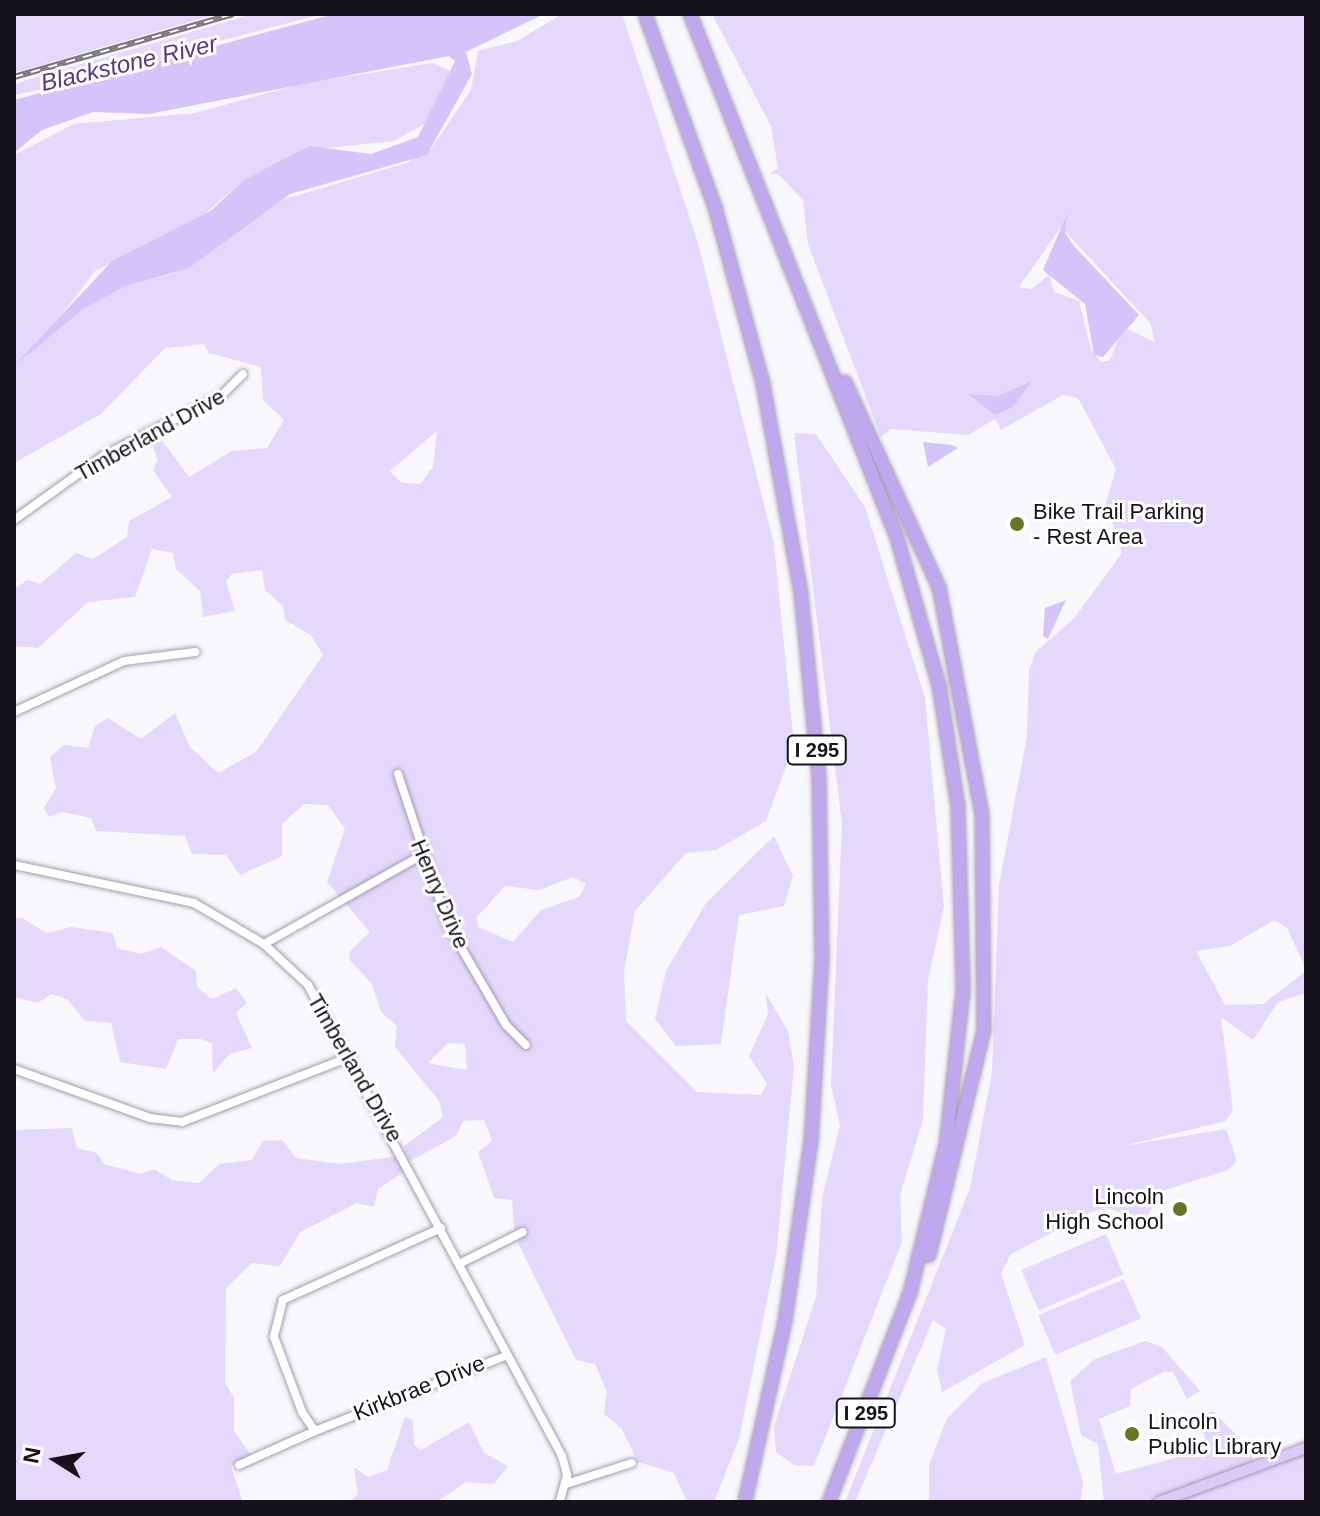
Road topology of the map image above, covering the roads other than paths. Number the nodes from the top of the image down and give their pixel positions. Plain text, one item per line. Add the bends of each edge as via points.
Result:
1 (645, 14) edge
2 (690, 14) edge
3 (797, 281) junction
4 (243, 374) dead end
5 (14, 520) edge
6 (195, 652) dead end
7 (14, 712) edge
8 (398, 774) dead end
9 (420, 856) junction
10 (14, 865) edge
11 (264, 944) junction
12 (526, 1045) dead end
13 (352, 1056) junction
14 (14, 1069) edge
15 (441, 1228) junction
16 (523, 1232) dead end
17 (461, 1263) junction
18 (900, 1323) junction
19 (508, 1355) junction
20 (315, 1431) junction
21 (1306, 1448) edge
22 (632, 1463) dead end
23 (239, 1465) dead end
24 (566, 1484) junction
25 (560, 1502) edge
26 (745, 1502) edge
27 (829, 1502) edge
28 (1159, 1502) edge

1 - 26 highway, I 295 via 719,222 763,384 801,594 819,776 822,958 813,1125 785,1321
2 - 3 highway, I 295
3 - 18 highway, I 295 via 916,596 958,807 964,945 957,1068 937,1189
3 - 18 highway via 935,578 980,793 988,930 982,1041 935,1236
4 - 5 street, Timberland Drive via 221,396 103,456
6 - 7 street via 124,661
8 - 9 street, Henry Drive
9 - 11 street
9 - 12 street, Henry Drive via 452,933 506,1025
10 - 11 street, Timberland Drive via 173,895
11 - 13 street, Timberland Drive via 308,985
13 - 14 street via 182,1122 150,1118
13 - 15 street, Timberland Drive
15 - 17 street, Timberland Drive
15 - 20 street via 283,1300 274,1337
16 - 17 street
17 - 19 street, Timberland Drive
18 - 27 highway, I 295
19 - 20 street, Kirkbrae Drive
19 - 24 street, Kirkbrae Drive via 562,1456
20 - 23 street, Kirkbrae Drive
21 - 28 main road
22 - 24 street
24 - 25 street

